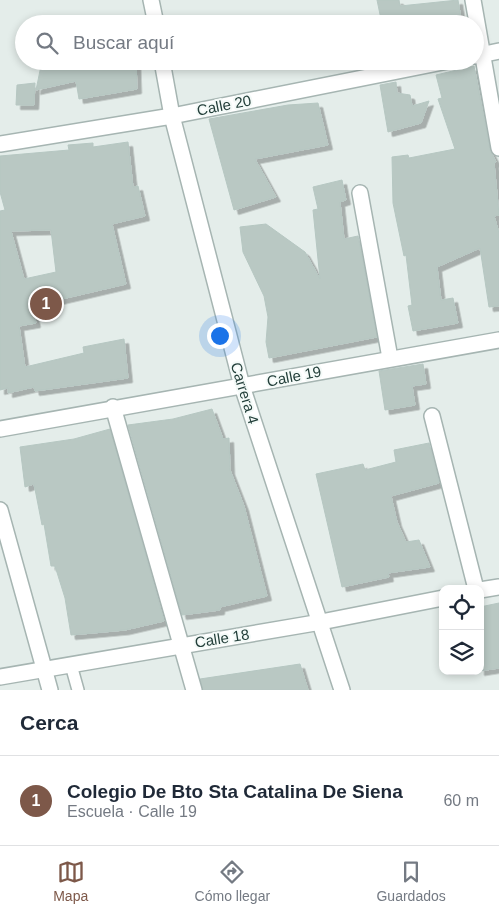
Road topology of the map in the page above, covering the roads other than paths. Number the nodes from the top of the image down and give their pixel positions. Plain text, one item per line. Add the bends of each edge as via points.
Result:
1 (151, 0) edge
2 (473, 0) edge
3 (154, 15) edge
4 (475, 15) edge
5 (499, 51) edge
6 (484, 54) edge
7 (164, 70) edge
8 (403, 70) edge
9 (482, 70) edge
10 (172, 116) junction
11 (0, 144) edge
12 (499, 148) edge
13 (360, 193) dead end
14 (499, 340) edge
15 (390, 358) junction
16 (242, 386) junction
17 (113, 408) junction
18 (432, 416) dead end
19 (0, 429) edge
20 (0, 510) edge
21 (475, 585) edge
22 (499, 586) edge
23 (484, 589) edge
24 (439, 599) edge
25 (321, 622) junction
26 (181, 644) junction
27 (71, 665) junction
28 (44, 670) junction
29 (0, 677) edge
30 (50, 690) edge
31 (78, 690) edge
32 (194, 690) edge
33 (342, 690) edge

1 - 3 street
2 - 4 street
5 - 6 street
7 - 10 street, Carrera 4
8 - 10 street, Calle 20
9 - 12 street
10 - 11 street, Calle 20
10 - 16 street, Carrera 4
13 - 15 street
14 - 15 street, Calle 19
15 - 16 street, Calle 19
16 - 17 street, Calle 19
16 - 25 street, Carrera 4
17 - 19 street, Calle 19
17 - 26 street
18 - 21 street
20 - 28 street
22 - 23 street
24 - 25 street, Calle 18
25 - 26 street, Calle 18
25 - 33 street, Carrera 4
26 - 27 street, Calle 18
26 - 32 street
27 - 28 street, Calle 18
27 - 31 lane
28 - 29 street, Calle 18
28 - 30 street

